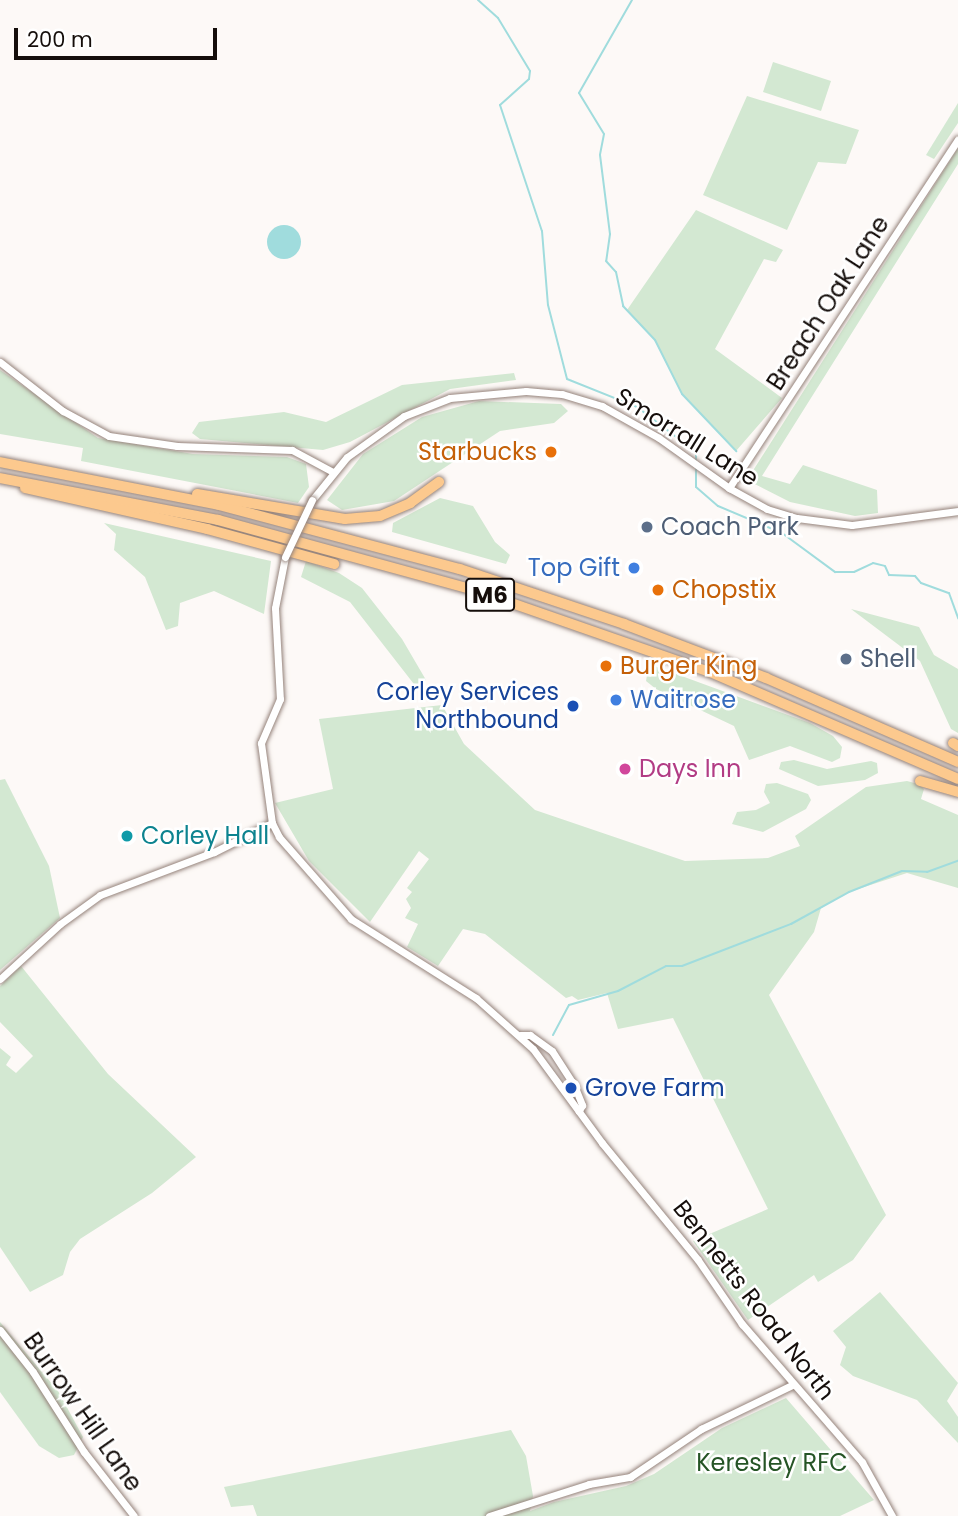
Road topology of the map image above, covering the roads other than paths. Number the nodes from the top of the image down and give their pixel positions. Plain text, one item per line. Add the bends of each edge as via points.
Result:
1 (958, 139) edge
2 (0, 362) edge
3 (0, 462) edge
4 (333, 472) junction
5 (0, 480) edge
6 (117, 482) junction
7 (439, 482) dead end
8 (729, 488) junction
9 (958, 511) edge
10 (285, 557) joint
11 (334, 564) dead end
12 (958, 762) edge
13 (958, 779) edge
14 (920, 781) dead end
15 (958, 792) edge
16 (272, 823) junction
17 (0, 979) edge
18 (520, 1035) junction
19 (579, 1111) junction
20 (0, 1330) edge
21 (792, 1385) junction
22 (134, 1516) edge
23 (489, 1516) edge
24 (892, 1516) edge

1 - 8 street, Breach Oak Lane
2 - 4 street via 63,411 108,436 165,445 292,450
3 - 6 highway, M6
4 - 8 street, Smorrall Lane via 365,441 404,416 450,398 489,392 545,392 602,406 660,438
4 - 10 street, Smorrall Lane, bridge via 312,500
5 - 11 highway
5 - 13 highway, M6 via 218,520 477,591 710,672
6 - 7 highway via 345,519 380,516 410,503
6 - 12 highway, M6 via 332,533 536,593 766,678
8 - 9 street, Smorrall Lane via 767,509 818,523 866,525
10 - 16 street, Bennetts Road North via 275,608 280,699 261,743
14 - 15 highway
16 - 17 street via 214,852 100,895 60,924
16 - 18 street, Bennetts Road North via 299,864 351,919 476,998
18 - 19 street, Bennetts Road North
18 - 19 street, Bennetts Road North via 530,1035 552,1051 582,1105
19 - 21 street, Bennetts Road North
20 - 22 street, Burrow Hill Lane via 83,1452
21 - 23 street via 701,1429 630,1476
21 - 24 street, Bennetts Road North via 862,1462

